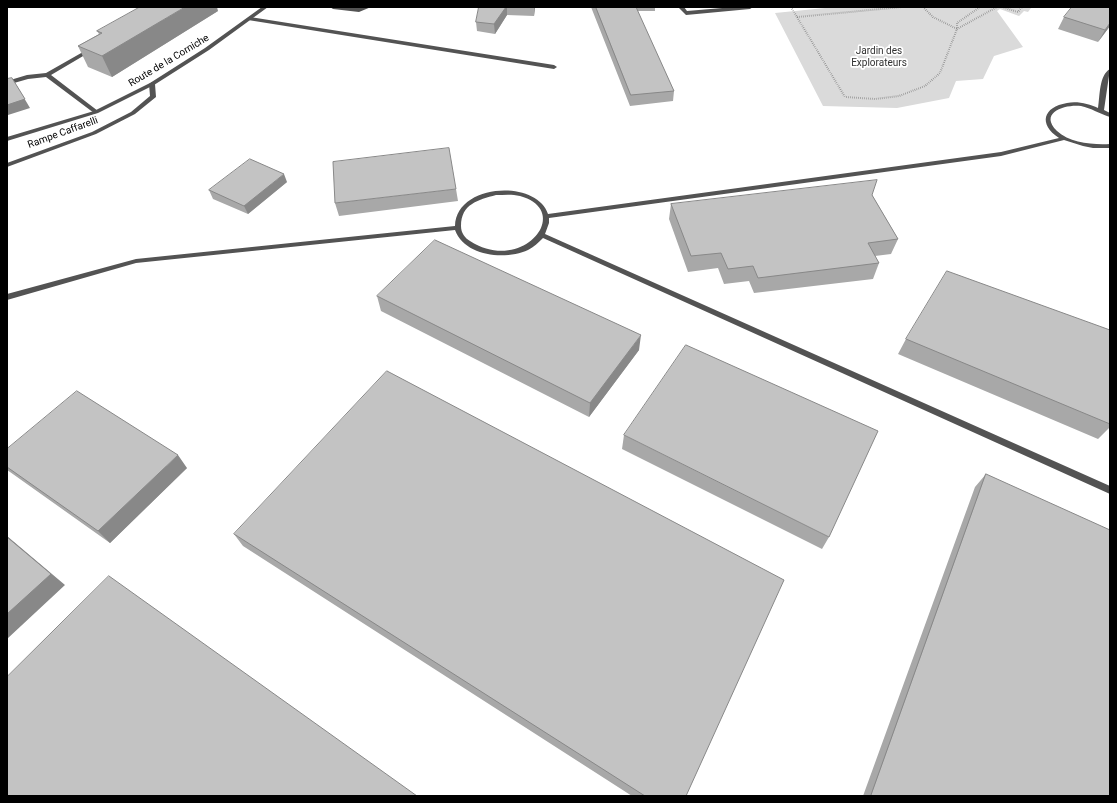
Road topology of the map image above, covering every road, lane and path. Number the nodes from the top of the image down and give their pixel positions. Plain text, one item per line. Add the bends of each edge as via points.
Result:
1 (265, 7) edge
2 (333, 7) edge
3 (368, 7) edge
4 (681, 7) edge
5 (750, 7) edge
6 (791, 7) edge
7 (902, 7) edge
8 (923, 7) edge
9 (980, 7) edge
10 (996, 7) edge
11 (1002, 7) edge
12 (1022, 7) edge
13 (796, 17) junction
14 (250, 19) junction
15 (957, 28) junction
16 (100, 43) edge
17 (554, 66) dead end
18 (1110, 71) edge
19 (47, 75) junction
20 (7, 83) edge
21 (152, 84) junction
22 (1101, 110) junction
23 (96, 112) junction
24 (1110, 115) edge
25 (1065, 138) junction
26 (7, 139) edge
27 (1110, 146) edge
28 (7, 165) edge
29 (546, 216) junction
30 (457, 228) junction
31 (542, 235) junction
32 (7, 297) edge
33 (1110, 490) edge

1 - 14 street, Route de la Corniche
2 - 3 street via 359,10
4 - 5 street via 686,13
6 - 13 path
7 - 13 path
8 - 15 path via 933,17
9 - 15 path via 957,23
10 - 15 path
11 - 12 path via 1018,12
13 - 15 path via 844,96 876,99 899,96 925,86 940,73
14 - 17 street
14 - 21 street, Route de la Corniche
16 - 19 street
18 - 22 street via 1106,76
19 - 20 street via 27,76
19 - 23 street
21 - 23 street, Route de la Corniche
21 - 28 street, Rampe Caffarelli via 153,97 133,113 94,133
22 - 24 street
22 - 25 street via 1076,104 1057,107 1051,111 1048,118 1050,125
23 - 26 street, Route de la Corniche
25 - 27 street via 1091,147
25 - 29 street via 1001,154
29 - 30 street via 541,206 532,199 511,192 496,193 475,199 465,206 458,216
29 - 31 street via 547,225
30 - 31 street via 462,238 472,246 503,253 532,244
30 - 32 street via 136,261
31 - 33 street

